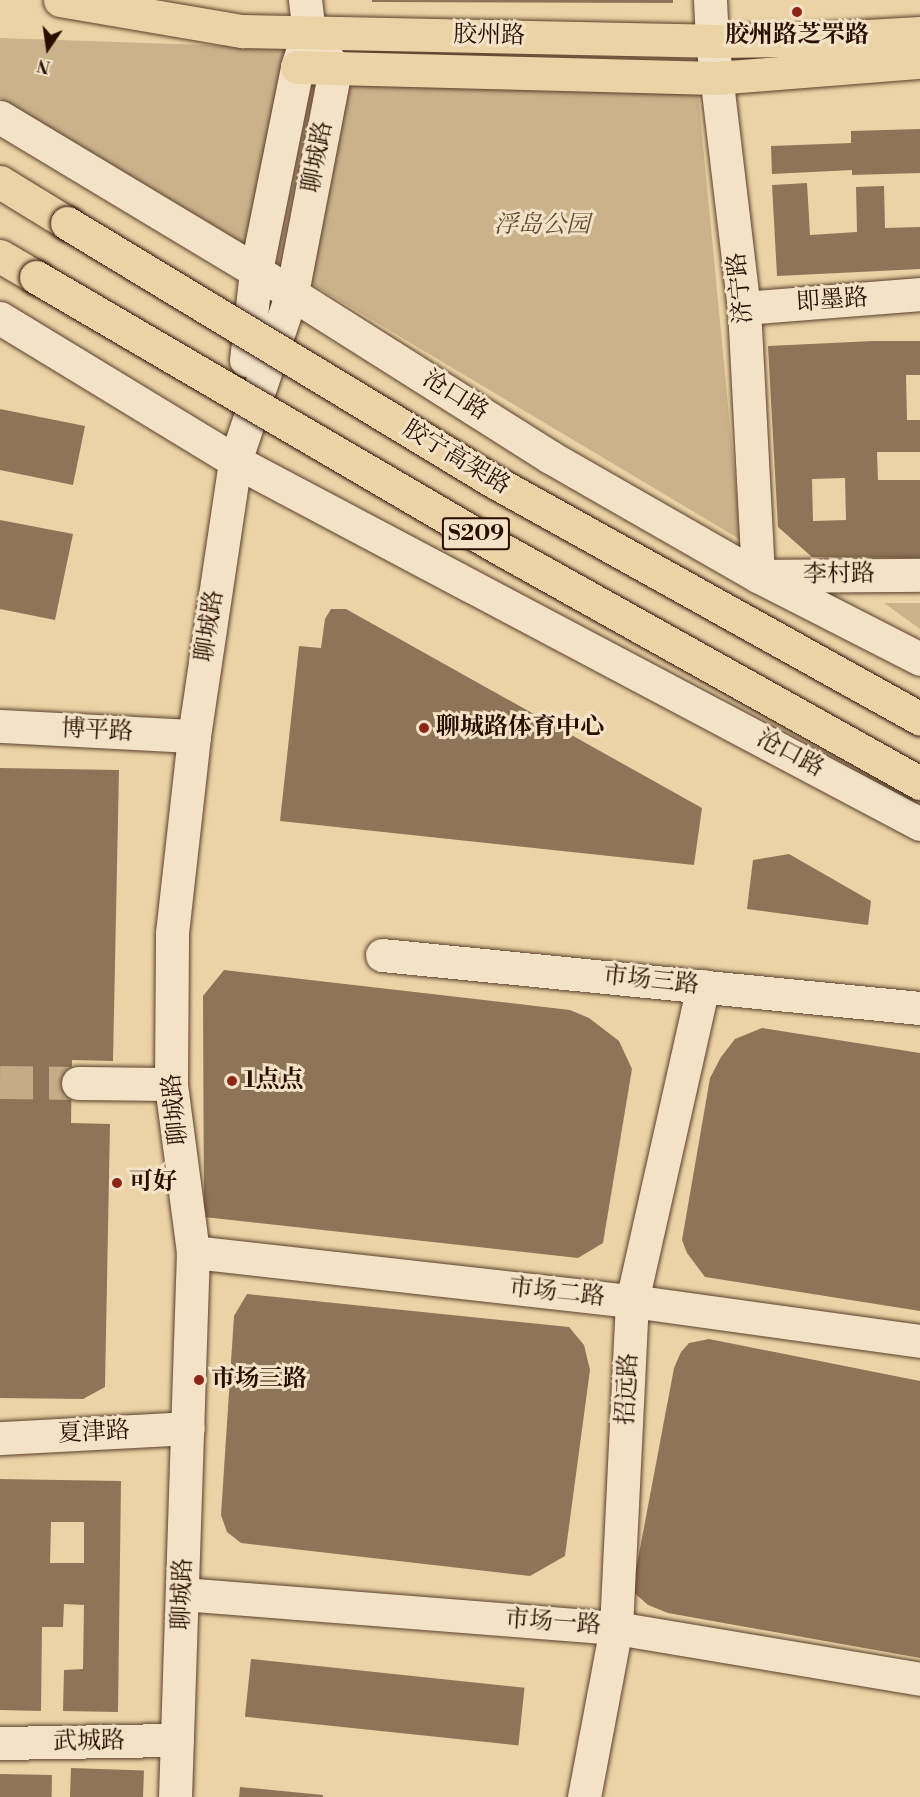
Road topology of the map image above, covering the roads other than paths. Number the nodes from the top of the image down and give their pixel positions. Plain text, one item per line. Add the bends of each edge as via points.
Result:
1 (60, 0) edge
2 (305, 0) edge
3 (710, 0) edge
4 (309, 33) junction
5 (920, 33) edge
6 (712, 41) junction
7 (920, 62) edge
8 (297, 67) junction
9 (335, 69) junction
10 (716, 78) junction
11 (0, 117) edge
12 (0, 182) edge
13 (0, 256) edge
14 (256, 271) junction
15 (291, 293) junction
16 (920, 294) edge
17 (744, 308) junction
18 (0, 318) edge
19 (235, 461) junction
20 (920, 574) edge
21 (758, 576) junction
22 (920, 659) edge
23 (920, 719) edge
24 (0, 726) edge
25 (194, 736) junction
26 (920, 783) edge
27 (920, 824) edge
28 (382, 955) dead end
29 (703, 986) junction
30 (920, 1008) edge
31 (78, 1083) tunnel mouth
32 (171, 1084) junction
33 (193, 1252) junction
34 (632, 1301) junction
35 (920, 1341) edge
36 (188, 1428) junction
37 (0, 1438) edge
38 (183, 1594) junction
39 (616, 1628) junction
40 (920, 1679) edge
41 (177, 1740) junction
42 (0, 1743) edge
43 (175, 1797) edge
44 (584, 1797) edge

1 - 4 main road, 胶州路 via 242,32
2 - 4 street, 聊城路
3 - 6 street, 济宁路
4 - 6 main road, 胶州路
4 - 8 street, 聊城路
4 - 9 street, 聊城路
5 - 6 main road, 胶州路
6 - 10 street, 济宁路
7 - 10 main road, 胶州路
8 - 9 main road, 胶州路
8 - 14 street, 聊城路
9 - 10 main road, 胶州路
9 - 15 street, 聊城路
10 - 17 street, 济宁路
11 - 14 street, 沧口路
12 - 23 main road, 胶宁高架路 / S209, bridge via 486,477
13 - 26 main road, S209, bridge via 494,545
14 - 15 street, 沧口路
14 - 19 street, 聊城路
15 - 19 street, 聊城路
15 - 21 street, 沧口路 via 550,457
16 - 17 street, 即墨路
17 - 21 street, 济宁路
18 - 19 street, 沧口路
19 - 25 street, 聊城路
19 - 27 street, 沧口路
20 - 21 street, 李村路
21 - 22 street, 沧口路
24 - 25 street, 博平路
25 - 32 street, 聊城路 via 172,933
28 - 29 street, 市场三路
29 - 30 street, 市场三路
29 - 34 street, 招远路
31 - 32 street
32 - 33 street, 聊城路
33 - 34 street, 市场二路
33 - 36 street, 聊城路
34 - 35 street, 市场二路
34 - 39 street, 招远路
36 - 37 street, 夏津路
36 - 38 street, 聊城路
38 - 39 street, 市场一路
38 - 41 street, 聊城路
39 - 40 street, 市场一路
39 - 44 street, 招远路
41 - 42 street, 武城路
41 - 43 street, 聊城路

